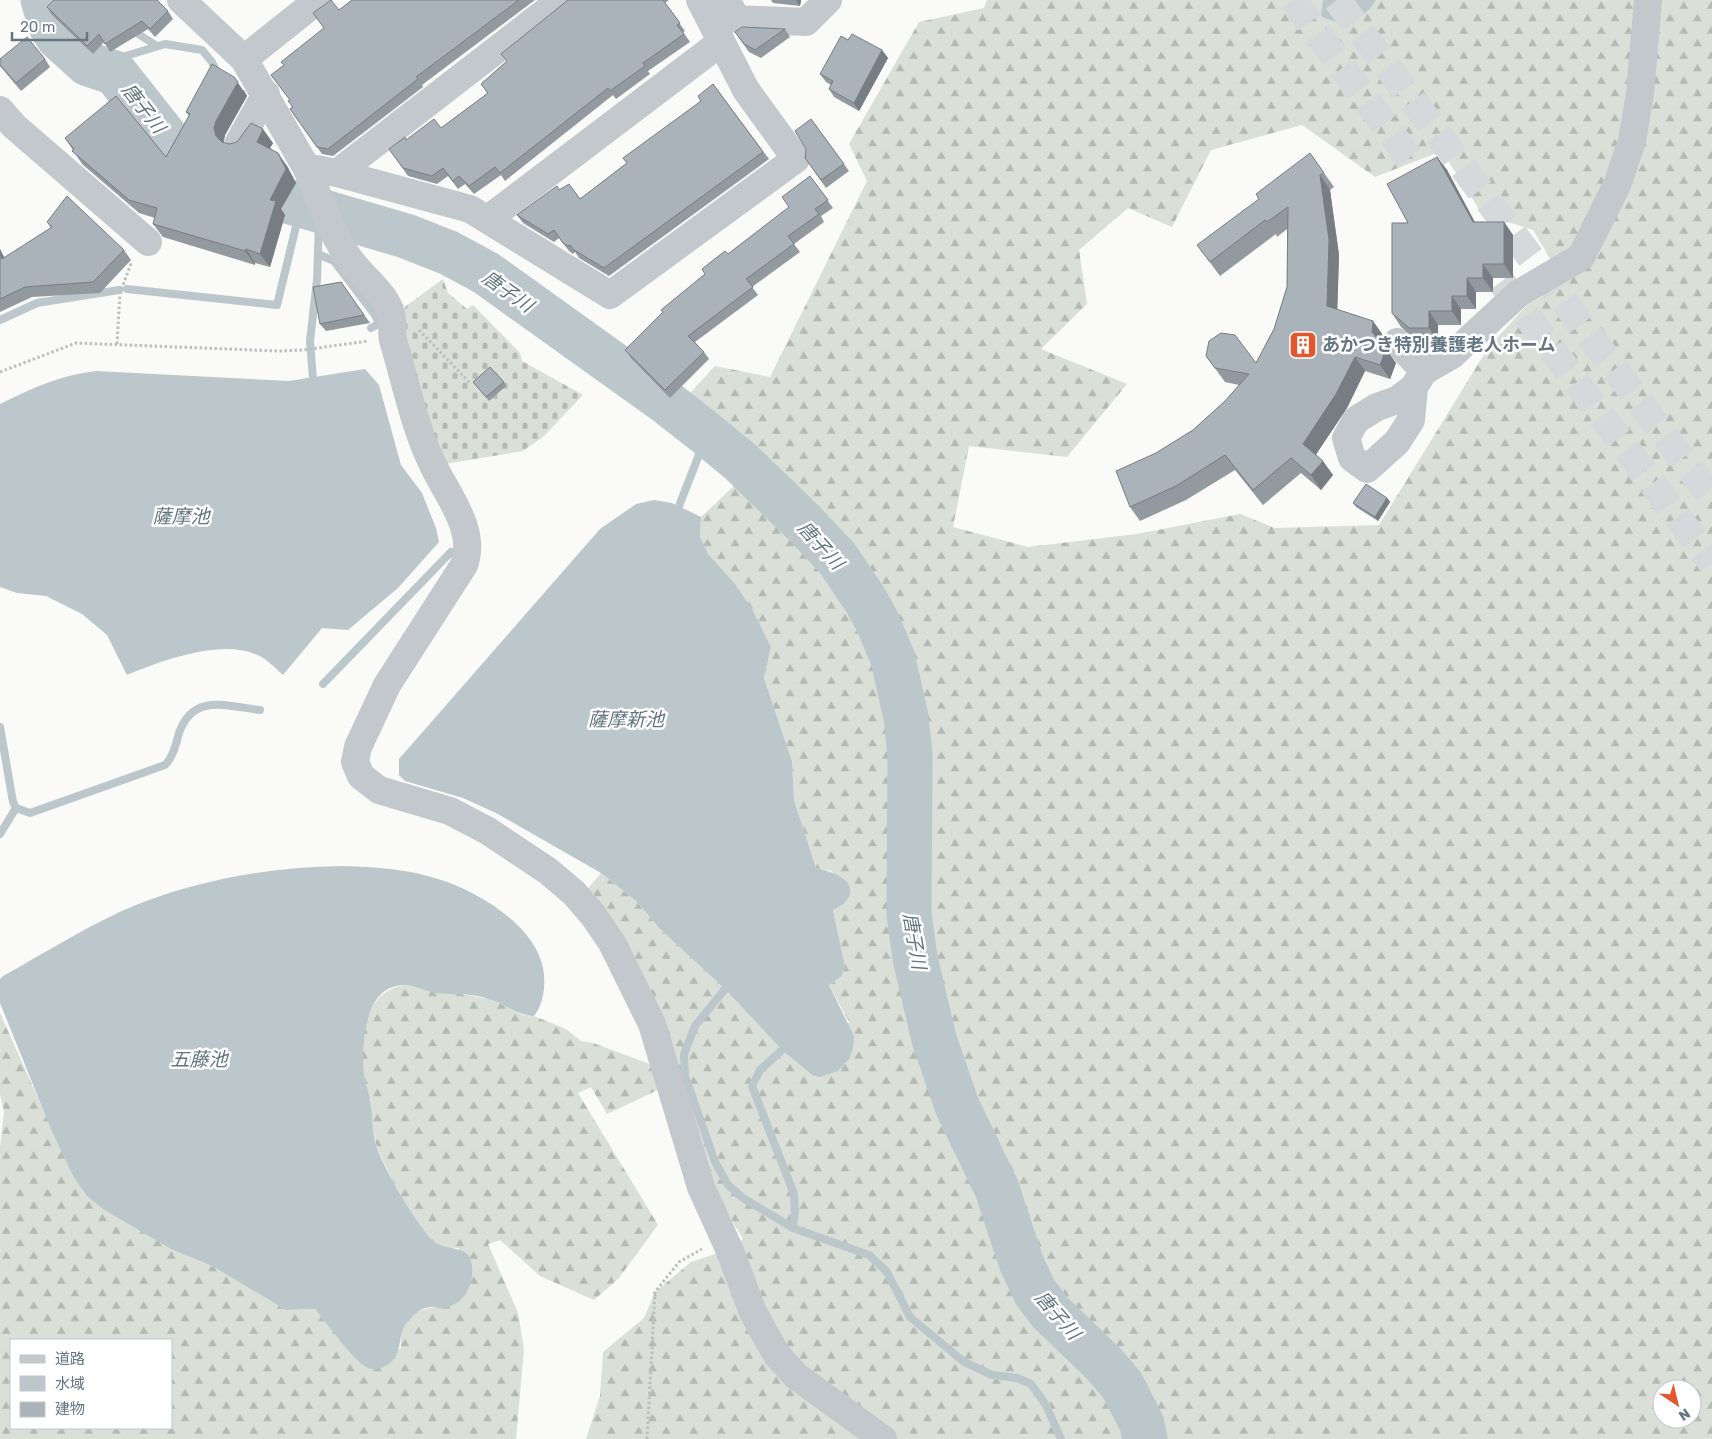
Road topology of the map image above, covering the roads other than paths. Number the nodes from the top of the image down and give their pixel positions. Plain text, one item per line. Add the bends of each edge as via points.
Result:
1 (182, 0) edge
2 (318, 0) edge
3 (562, 0) edge
4 (700, 0) edge
5 (726, 0) edge
6 (828, 0) edge
7 (1648, 0) edge
8 (720, 43) junction
9 (244, 59) junction
10 (266, 94) junction
11 (0, 110) edge
12 (239, 142) edge
13 (306, 167) junction
14 (337, 173) junction
15 (488, 219) junction
16 (148, 242) dead end
17 (1397, 342) dead end
18 (883, 1439) edge

1 - 9 street
2 - 9 street
3 - 14 street
4 - 8 street
5 - 6 street via 737,19 806,22
7 - 17 street via 1640,94 1632,141 1617,185 1581,257 1518,294 1452,355 1419,379
8 - 15 street
8 - 15 street via 746,90 796,159 610,296
9 - 10 street
10 - 12 street
10 - 13 street
11 - 16 street via 14,126
13 - 14 street
13 - 18 street via 350,259 390,310 392,337 410,406 434,467 462,522 468,550 464,565 387,685 358,747 355,762 361,776 379,790 450,811 508,843 574,893 593,915 617,952 652,1024 701,1187 752,1310 786,1367 810,1389
14 - 15 street via 470,210

